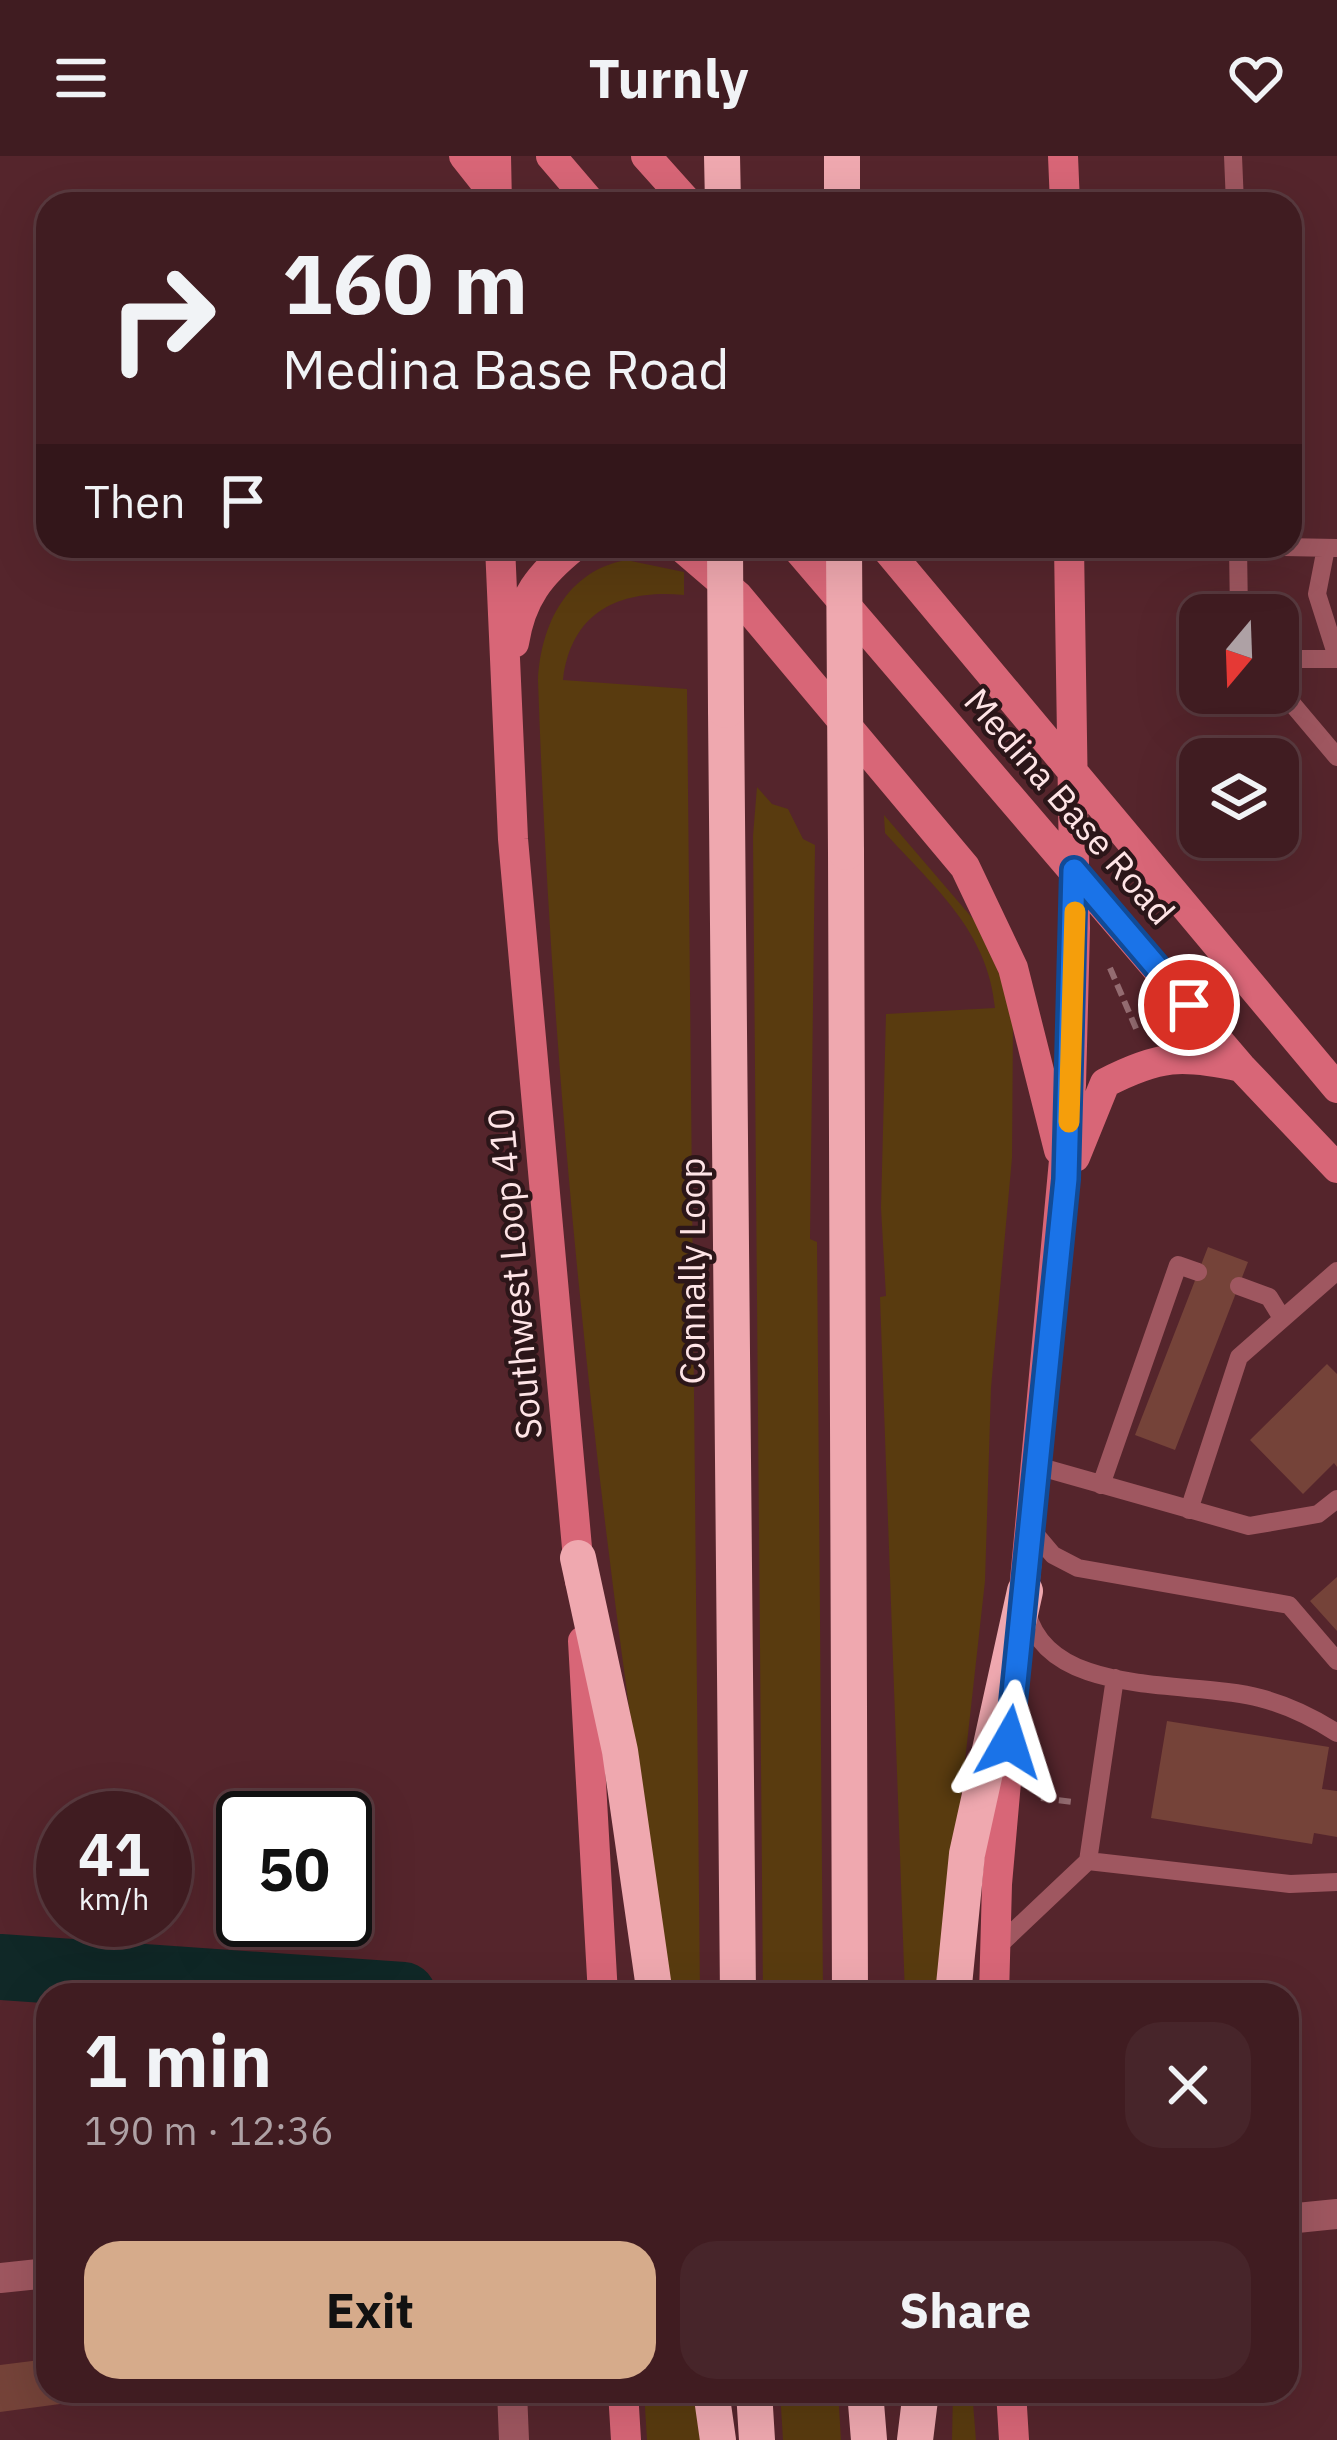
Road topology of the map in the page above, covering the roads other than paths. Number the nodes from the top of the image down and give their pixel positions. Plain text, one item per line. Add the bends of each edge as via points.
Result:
1 (464, 156) edge
2 (496, 156) edge
3 (551, 156) edge
4 (646, 156) edge
5 (722, 156) edge
6 (842, 156) edge
7 (1063, 156) edge
8 (1233, 156) edge
9 (491, 192) edge
10 (498, 192) edge
11 (582, 192) edge
12 (678, 192) edge
13 (723, 192) edge
14 (842, 192) edge
15 (1064, 192) edge
16 (1234, 192) edge
17 (1302, 547) edge
18 (1332, 548) edge
19 (500, 558) edge
20 (560, 558) edge
21 (694, 558) edge
22 (725, 558) edge
23 (805, 558) edge
24 (844, 558) edge
25 (894, 558) edge
26 (1070, 558) edge
27 (1238, 558) edge
28 (1239, 594) edge
29 (1337, 658) edge
30 (1299, 659) edge
31 (505, 706) junction
32 (1299, 712) edge
33 (1336, 755) edge
34 (1073, 768) junction
35 (1074, 870) junction
36 (1241, 1067) junction
37 (1337, 1088) edge
38 (1337, 1168) edge
39 (1066, 1179) junction
40 (1337, 1271) edge
41 (1198, 1272) dead end
42 (1239, 1286) dead end
43 (1282, 1318) junction
44 (1037, 1466) junction
45 (1101, 1485) junction
46 (1337, 1499) edge
47 (1190, 1510) junction
48 (1031, 1529) junction
49 (578, 1558) junction
50 (1025, 1591) junction
51 (1337, 1661) edge
52 (1115, 1678) junction
53 (1337, 1733) edge
54 (1088, 1861) junction
55 (1337, 1882) edge
56 (994, 1949) junction
57 (602, 1983) edge
58 (653, 1983) edge
59 (738, 1983) edge
60 (850, 1983) edge
61 (954, 1983) edge
62 (994, 1983) edge
63 (1337, 2214) edge
64 (1299, 2218) edge
65 (36, 2274) edge
66 (0, 2278) edge
67 (512, 2403) edge
68 (624, 2403) edge
69 (713, 2403) edge
70 (755, 2403) edge
71 (866, 2403) edge
72 (920, 2403) edge
73 (1012, 2403) edge
74 (514, 2440) edge
75 (626, 2440) edge
76 (718, 2440) edge
77 (757, 2440) edge
78 (868, 2440) edge
79 (915, 2440) edge
80 (1014, 2440) edge

1 - 9 main road
2 - 10 main road
3 - 11 main road
4 - 12 main road
5 - 13 highway
6 - 14 highway
7 - 15 main road
8 - 16 lane
17 - 18 lane
18 - 29 lane via 1317,594
19 - 31 main road, Southwest Loop 410
20 - 31 main road via 519,607
21 - 39 main road via 737,595 965,867 1013,968
22 - 59 highway, Connally Loop, bridge
23 - 35 main road, Medina Base Road
24 - 60 highway, bridge
25 - 34 main road, Medina Base Road
26 - 34 main road
27 - 28 lane
29 - 30 lane
31 - 49 main road, Southwest Loop 410
32 - 33 lane
34 - 35 main road
34 - 37 main road, Medina Base Road
35 - 36 main road, Medina Base Road
35 - 39 main road
36 - 38 main road, Medina Base Road
36 - 39 main road via 1192,1056 1148,1060 1105,1083
39 - 44 main road
40 - 43 lane
41 - 45 lane via 1178,1265
42 - 43 lane via 1269,1297
43 - 47 lane via 1239,1357
44 - 45 lane
44 - 48 main road
45 - 47 lane
46 - 47 lane via 1318,1514 1249,1526
48 - 50 main road
48 - 51 lane via 1078,1568 1289,1605
49 - 57 main road, Southwest Loop 410
49 - 58 highway via 620,1750
50 - 52 lane via 1038,1641 1073,1666
50 - 56 main road
50 - 61 highway via 967,1854
52 - 53 lane via 1258,1697
52 - 54 lane
54 - 55 lane via 1289,1884
54 - 56 lane
56 - 62 main road
63 - 64 street
65 - 66 street
67 - 74 street
68 - 75 main road
69 - 76 highway
70 - 77 highway
71 - 78 highway
72 - 79 highway
73 - 80 main road

